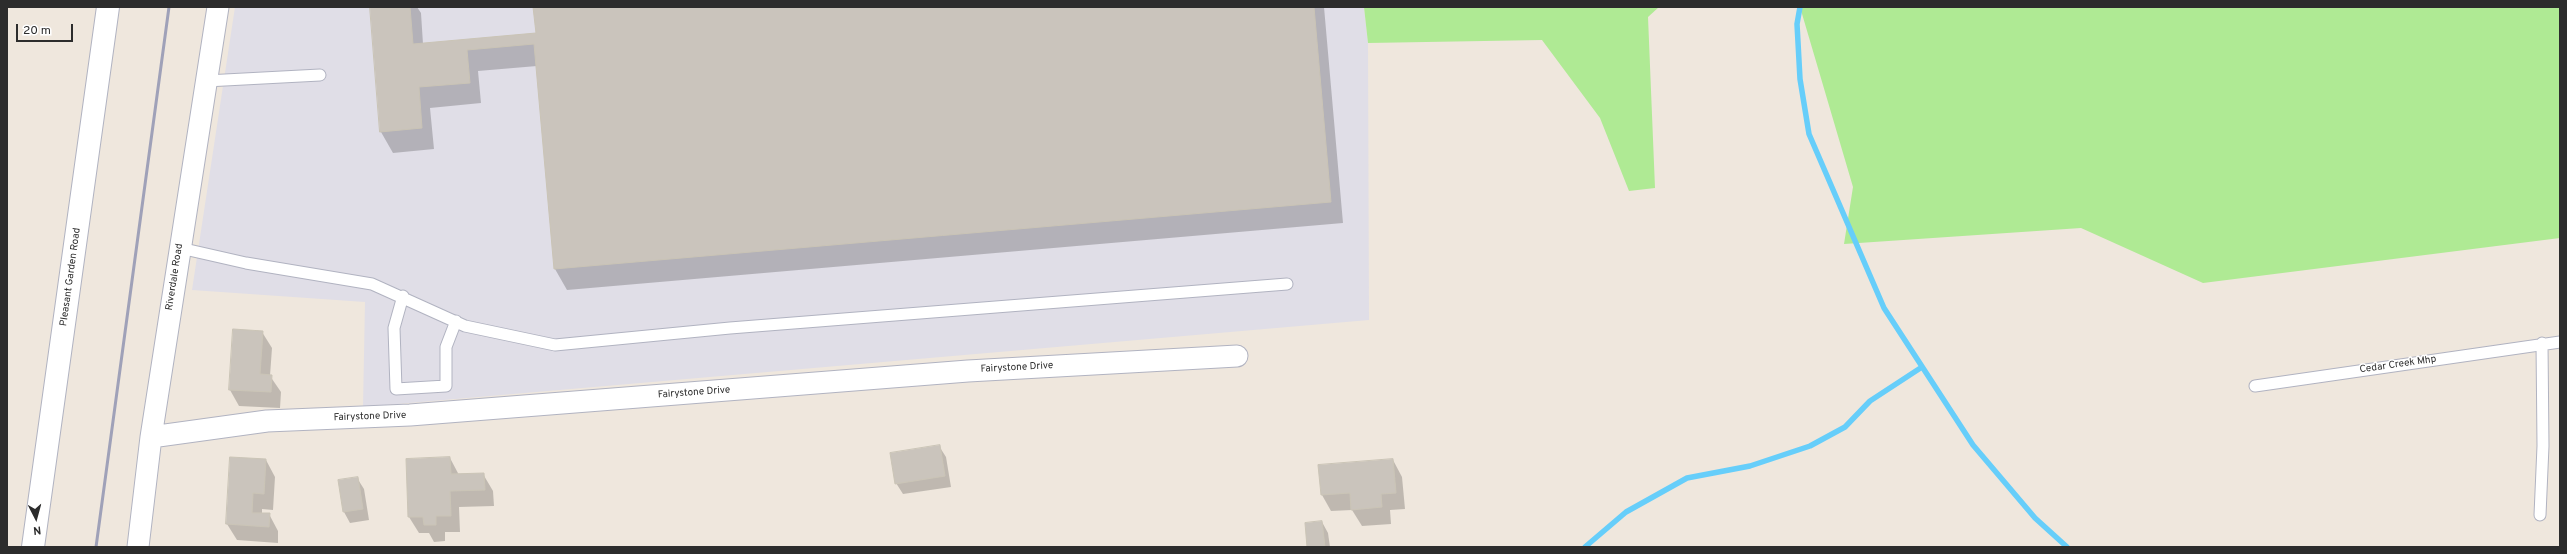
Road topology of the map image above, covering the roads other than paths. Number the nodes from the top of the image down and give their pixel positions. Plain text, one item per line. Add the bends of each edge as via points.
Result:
1 (108, 7) edge
2 (218, 7) edge
3 (320, 75) dead end
4 (206, 81) junction
5 (180, 248) junction
6 (1287, 284) dead end
7 (403, 296) junction
8 (456, 321) junction
9 (2560, 342) edge
10 (2542, 344) junction
11 (1237, 356) dead end
12 (2255, 386) dead end
13 (151, 437) junction
14 (2540, 515) dead end
15 (34, 547) edge
16 (138, 547) edge

1 - 15 main road, Pleasant Garden Road
2 - 4 street, Riverdale Road
3 - 4 lane
4 - 5 street, Riverdale Road
5 - 7 lane via 246,264 372,284
5 - 13 street, Riverdale Road
6 - 8 lane via 730,328 555,345 465,326
7 - 8 lane
7 - 8 lane via 394,328 396,389 446,386 446,347
9 - 10 lane, Cedar Creek Mhp
10 - 12 lane, Cedar Creek Mhp
10 - 14 lane via 2543,446
11 - 13 street, Fairystone Drive via 953,372 410,415 267,421
13 - 16 street, Riverdale Road

